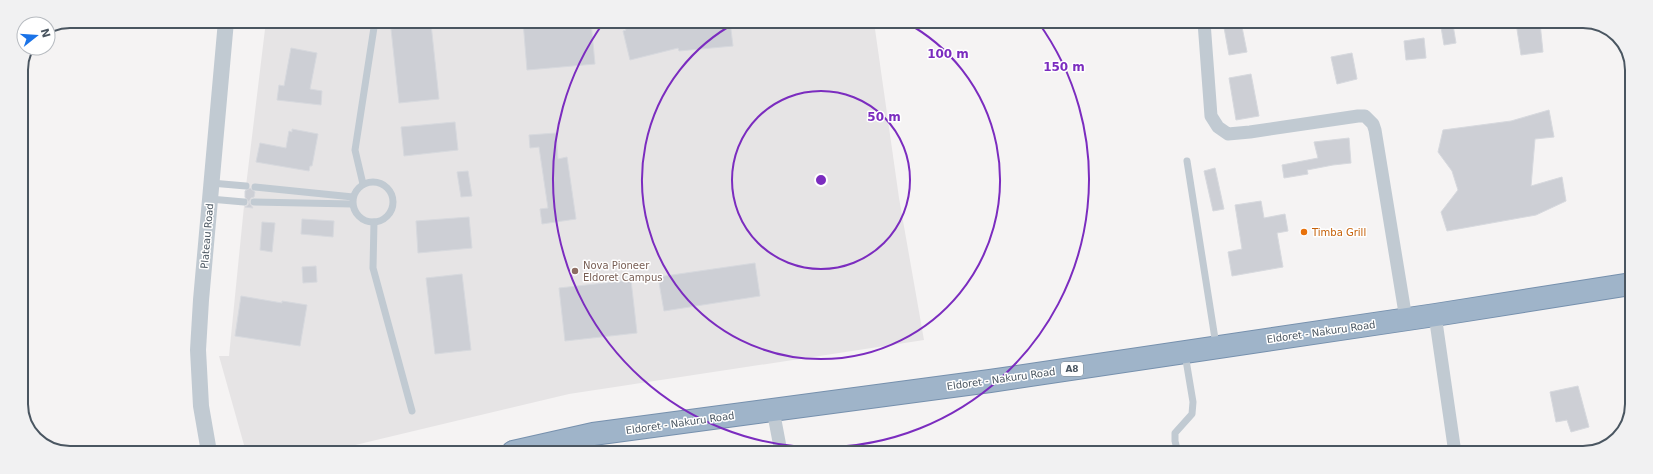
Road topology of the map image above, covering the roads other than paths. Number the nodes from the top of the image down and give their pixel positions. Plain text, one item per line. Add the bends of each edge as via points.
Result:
1 (225, 28) edge
2 (374, 28) edge
3 (1204, 28) edge
4 (1187, 161) dead end
5 (211, 183) junction
6 (363, 184) junction
7 (246, 186) dead end
8 (255, 187) dead end
9 (210, 199) junction
10 (353, 200) junction
11 (244, 202) dead end
12 (254, 202) dead end
13 (374, 222) junction
14 (1625, 285) edge
15 (1435, 315) junction
16 (1406, 319) junction
17 (1216, 347) junction
18 (1185, 352) junction
19 (773, 410) junction
20 (412, 411) dead end
21 (208, 446) edge
22 (540, 446) edge
23 (780, 446) edge
24 (1176, 446) edge
25 (1454, 446) edge

1 - 5 street, Plateau Road
2 - 6 lane via 355,150
3 - 16 street via 1211,116 1218,127 1228,134 1358,116 1364,116 1373,124
4 - 17 lane
5 - 7 lane
5 - 9 street, Plateau Road
6 - 10 lane via 358,188
6 - 13 lane via 380,183 386,186 392,198 390,212
8 - 10 lane
9 - 11 lane
9 - 21 street, Plateau Road via 198,350 201,406
10 - 12 lane
10 - 13 lane via 360,217
13 - 20 lane via 373,268
14 - 15 highway, Eldoret - Nakuru Road / A8
15 - 16 highway, Eldoret - Nakuru Road / A8
15 - 25 street
16 - 17 highway, Eldoret - Nakuru Road / A8
17 - 18 highway, Eldoret - Nakuru Road / A8
18 - 19 highway, Eldoret - Nakuru Road / A8
18 - 24 lane via 1193,402 1192,414 1175,433
19 - 22 highway, Eldoret - Nakuru Road / A8 via 593,434
19 - 23 street

